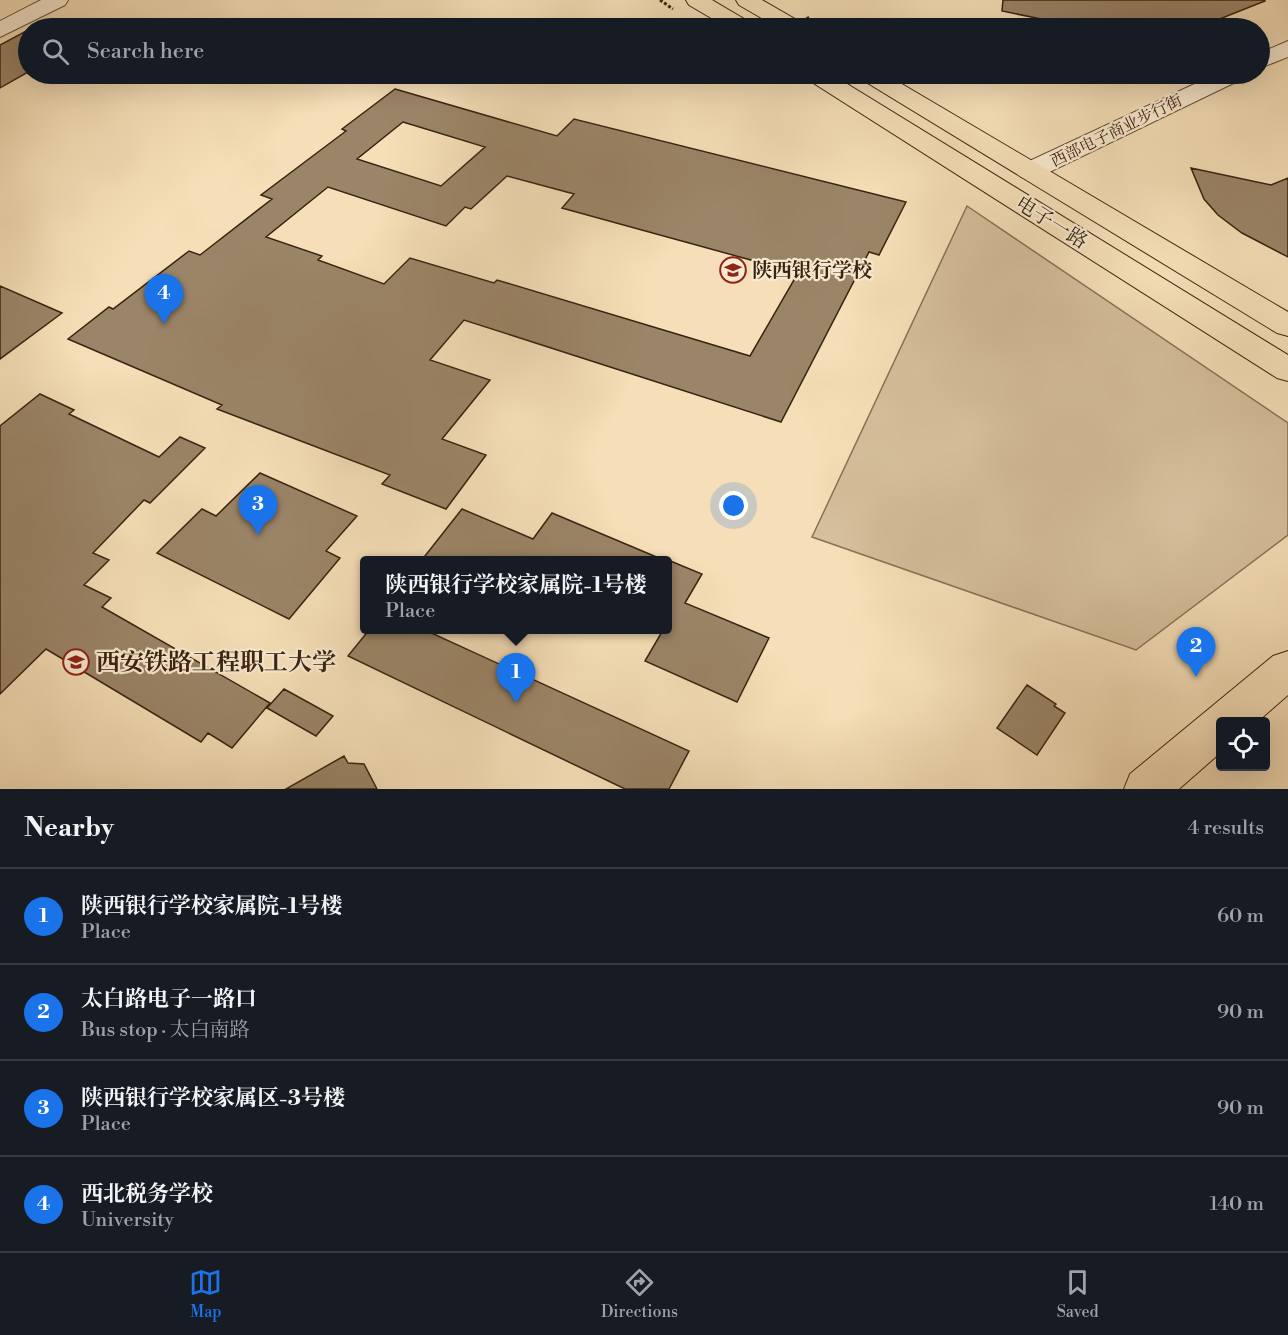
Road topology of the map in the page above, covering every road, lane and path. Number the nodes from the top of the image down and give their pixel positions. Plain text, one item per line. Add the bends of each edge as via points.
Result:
1 (57, 0) edge
2 (660, 0) edge
3 (697, 0) edge
4 (747, 0) edge
5 (673, 9) dead end
6 (23, 18) edge
7 (727, 18) edge
8 (791, 18) edge
9 (18, 21) edge
10 (0, 30) edge
11 (1288, 48) edge
12 (1270, 56) edge
13 (831, 84) edge
14 (885, 84) edge
15 (1213, 84) edge
16 (1030, 171) junction
17 (1288, 326) edge
18 (1288, 370) edge
19 (1288, 669) edge
20 (1232, 717) edge
21 (1216, 730) edge
22 (1146, 789) edge

1 - 6 street
2 - 5 path
3 - 7 main road
4 - 8 main road
9 - 10 street
11 - 12 street
13 - 18 main road, 电子一路
14 - 16 main road, 电子一路
15 - 16 street, 西部电子商业步行街
16 - 17 main road, 电子一路
19 - 20 main road
21 - 22 main road

